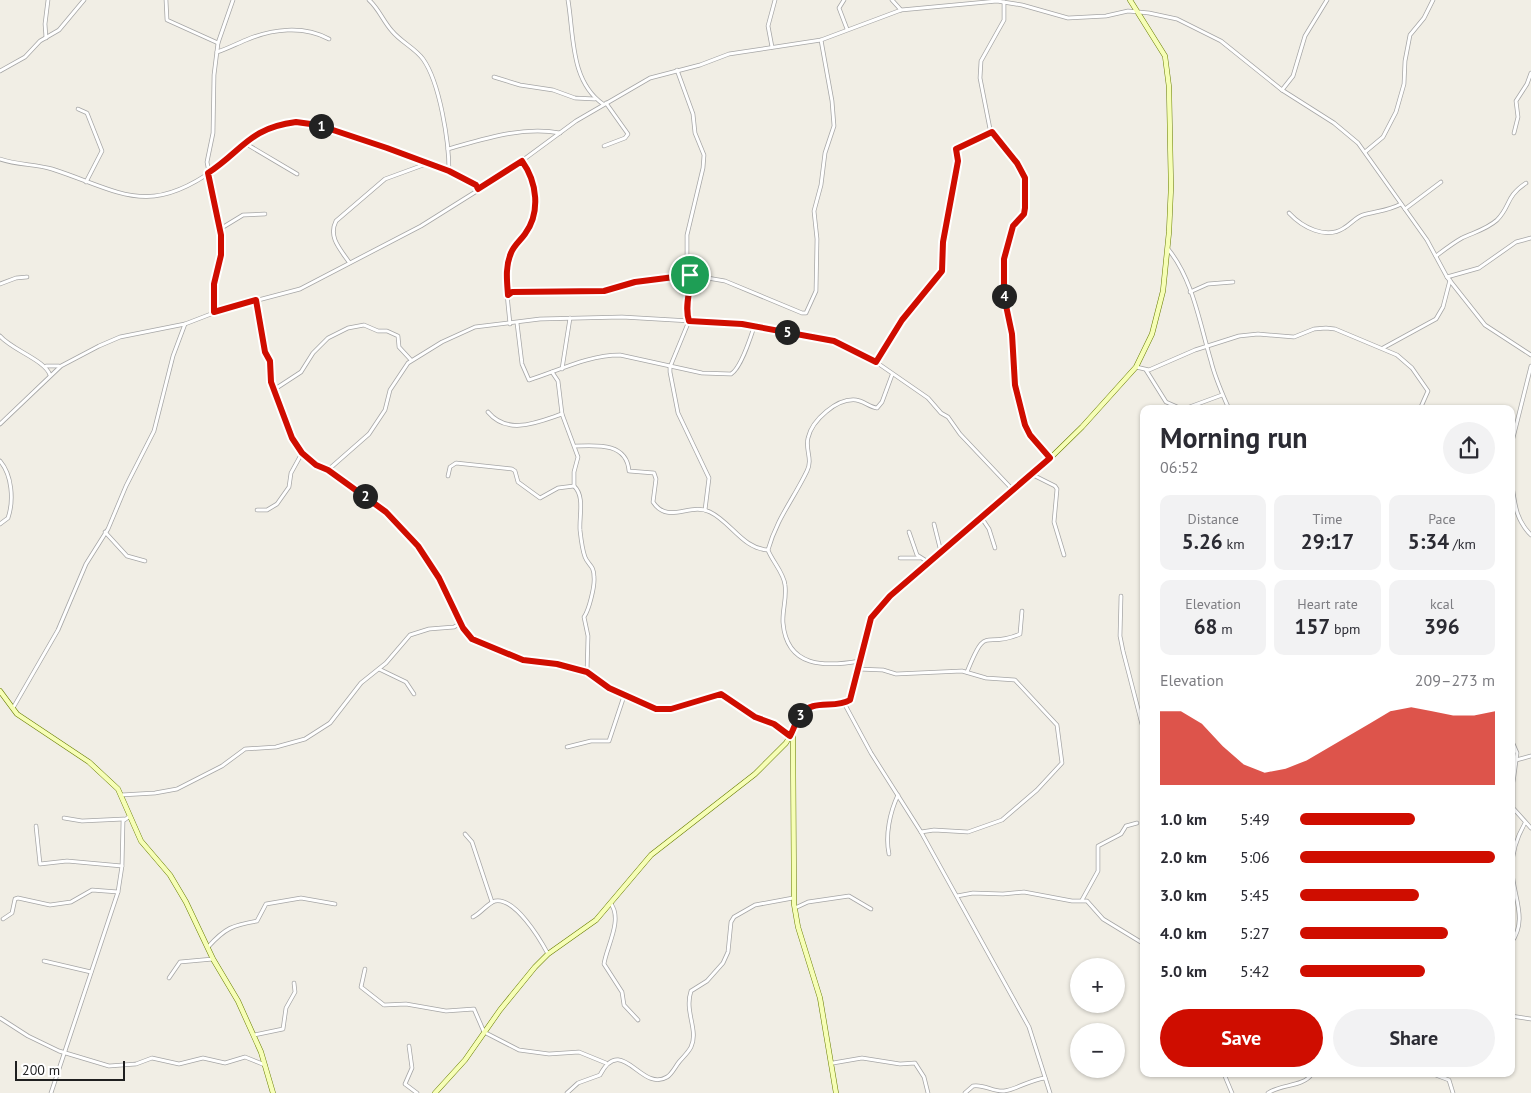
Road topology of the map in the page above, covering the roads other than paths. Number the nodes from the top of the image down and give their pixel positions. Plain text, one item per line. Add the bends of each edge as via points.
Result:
1 (48, 0) edge
2 (84, 0) edge
3 (166, 0) edge
4 (233, 0) edge
5 (369, 0) edge
6 (568, 0) edge
7 (775, 0) edge
8 (844, 0) edge
9 (892, 0) edge
10 (996, 0) edge
11 (1130, 0) edge
12 (1327, 0) edge
13 (1433, 0) edge
14 (1004, 2) junction
15 (901, 10) junction
16 (1135, 12) junction
17 (847, 29) junction
18 (46, 38) junction
19 (328, 39) dead end
20 (821, 40) junction
21 (218, 43) junction
22 (772, 47) junction
23 (217, 52) junction
24 (0, 70) edge
25 (677, 70) junction
26 (1531, 73) edge
27 (494, 76) dead end
28 (1282, 90) junction
29 (596, 100) junction
30 (605, 104) junction
31 (78, 109) dead end
32 (992, 132) junction
33 (560, 133) junction
34 (1514, 133) dead end
35 (243, 142) junction
36 (604, 146) dead end
37 (448, 149) junction
38 (1365, 152) junction
39 (0, 159) edge
40 (522, 161) junction
41 (426, 164) junction
42 (449, 171) junction
43 (208, 173) junction
44 (297, 174) dead end
45 (86, 182) junction
46 (1441, 182) dead end
47 (1526, 183) dead end
48 (478, 189) junction
49 (1400, 204) junction
50 (1405, 209) junction
51 (1289, 213) dead end
52 (265, 214) dead end
53 (220, 229) junction
54 (1531, 238) edge
55 (1168, 249) junction
56 (1436, 256) junction
57 (349, 262) junction
58 (690, 275) junction
59 (27, 277) dead end
60 (1449, 279) junction
61 (1234, 282) dead end
62 (0, 284) edge
63 (1190, 292) junction
64 (508, 295) junction
65 (256, 300) junction
66 (214, 312) junction
67 (570, 318) junction
68 (689, 321) junction
69 (517, 323) junction
70 (186, 324) junction
71 (510, 324) junction
72 (754, 327) junction
73 (0, 336) edge
74 (1207, 345) junction
75 (1382, 348) junction
76 (1531, 355) edge
77 (411, 360) junction
78 (876, 362) junction
79 (43, 365) junction
80 (61, 366) junction
81 (1531, 366) edge
82 (670, 367) junction
83 (1136, 367) junction
84 (562, 370) junction
85 (1145, 370) junction
86 (552, 372) junction
87 (50, 375) junction
88 (892, 375) junction
89 (275, 389) junction
90 (1222, 395) junction
91 (1173, 405) edge
92 (1194, 405) edge
93 (1227, 405) edge
94 (1422, 405) edge
95 (488, 412) dead end
96 (562, 414) junction
97 (0, 424) edge
98 (1515, 430) edge
99 (576, 446) junction
100 (302, 453) junction
101 (1050, 458) junction
102 (0, 461) edge
103 (328, 470) junction
104 (1033, 474) junction
105 (448, 476) dead end
106 (574, 486) junction
107 (1013, 490) junction
108 (257, 510) dead end
109 (705, 510) junction
110 (1515, 512) edge
111 (981, 517) junction
112 (0, 524) edge
113 (934, 524) dead end
114 (105, 532) junction
115 (909, 532) dead end
116 (1531, 535) edge
117 (995, 548) dead end
118 (768, 550) junction
119 (941, 552) junction
120 (1064, 555) dead end
121 (900, 558) dead end
122 (920, 558) junction
123 (145, 561) dead end
124 (928, 562) junction
125 (1121, 596) dead end
126 (1022, 611) dead end
127 (461, 622) junction
128 (860, 661) junction
129 (379, 669) junction
130 (858, 669) junction
131 (587, 672) junction
132 (967, 672) junction
133 (0, 690) edge
134 (414, 694) dead end
135 (624, 696) junction
136 (844, 703) junction
137 (13, 709) junction
138 (1140, 717) edge
139 (794, 729) junction
140 (790, 736) junction
141 (567, 747) dead end
142 (1515, 749) edge
143 (1531, 756) edge
144 (1516, 760) junction
145 (1515, 770) edge
146 (122, 794) junction
147 (899, 794) junction
148 (1515, 810) edge
149 (130, 816) junction
150 (64, 818) dead end
151 (124, 819) junction
152 (1137, 823) dead end
153 (1525, 823) junction
154 (36, 826) dead end
155 (1531, 828) edge
156 (921, 832) junction
157 (465, 834) dead end
158 (1515, 849) edge
159 (889, 854) dead end
160 (122, 866) junction
161 (1515, 890) edge
162 (118, 892) junction
163 (957, 896) junction
164 (793, 899) junction
165 (1082, 900) junction
166 (492, 902) junction
167 (808, 902) junction
168 (335, 904) dead end
169 (611, 904) junction
170 (794, 908) junction
171 (871, 909) dead end
172 (473, 917) dead end
173 (3, 919) dead end
174 (1515, 938) edge
175 (1140, 942) edge
176 (208, 947) junction
177 (548, 954) junction
178 (214, 960) junction
179 (44, 961) dead end
180 (365, 969) dead end
181 (91, 972) junction
182 (169, 978) dead end
183 (294, 983) dead end
184 (1515, 1017) edge
185 (0, 1018) edge
186 (1531, 1019) edge
187 (638, 1020) dead end
188 (484, 1032) junction
189 (254, 1035) junction
190 (409, 1046) dead end
191 (64, 1053) junction
192 (606, 1063) junction
193 (833, 1063) junction
194 (265, 1065) junction
195 (1226, 1077) edge
196 (1308, 1077) edge
197 (1441, 1077) edge
198 (1045, 1078) junction
199 (1234, 1092) edge
200 (51, 1093) edge
201 (273, 1093) edge
202 (417, 1093) edge
203 (435, 1093) edge
204 (567, 1093) edge
205 (836, 1093) edge
206 (928, 1093) edge
207 (965, 1093) edge
208 (1050, 1093) edge
209 (1268, 1093) edge
210 (1452, 1093) edge

1 - 18 street
2 - 18 street via 64,26
3 - 21 street via 167,20
4 - 21 street
5 - 37 street via 390,29 427,66 437,87
6 - 29 street via 577,64
7 - 22 street via 768,26
8 - 17 street via 839,8
9 - 15 street
10 - 14 street
10 - 15 street
11 - 16 main road
12 - 28 street via 1305,36 1293,76
13 - 38 street via 1424,18 1410,34 1404,84 1396,112 1383,137
14 - 16 street via 1068,18
14 - 32 street via 1004,20 981,62 980,70
15 - 17 street
16 - 28 street via 1177,19 1199,29 1221,41
16 - 55 main road via 1165,56 1167,70 1171,187
17 - 20 street
18 - 24 street via 25,57
19 - 23 street via 291,29 255,37
20 - 22 street
20 - 58 street via 834,126 825,153 823,177 814,211 817,283 810,307 802,313 725,281
21 - 23 street
22 - 25 street via 729,54
23 - 43 street via 214,133
25 - 30 street via 650,78
25 - 58 street via 694,114 695,133 704,155 687,235
26 - 34 street via 1516,102 1518,117
27 - 29 street via 575,98
28 - 38 street via 1334,123
29 - 30 street
30 - 33 street
30 - 36 street via 628,134
31 - 45 street via 88,114 102,151
32 - 78 street via 956,149 958,161 943,242 942,271 906,314
32 - 101 street via 1025,178 1024,214 1013,226 1004,259 1004,296 1012,334 1015,385 1025,425
33 - 37 street via 541,130 494,136
33 - 40 street
35 - 41 street via 274,126 307,122
35 - 43 street
35 - 44 street
37 - 42 street
38 - 49 street
39 - 45 street via 48,168
40 - 48 street
40 - 64 street via 534,186 534,209 531,224 510,257
41 - 42 street
41 - 57 street via 385,179 336,221 334,238
42 - 48 street
43 - 45 street via 190,185 145,198 126,196
43 - 53 street
46 - 50 street
47 - 56 street via 1511,194 1497,220
48 - 57 street via 443,214
49 - 50 street
49 - 51 street via 1360,216 1342,229 1327,234 1300,222
50 - 56 street
52 - 53 street via 243,215
53 - 66 street via 221,255 215,277
54 - 60 street via 1516,242 1479,268
55 - 63 street
55 - 83 main road via 1159,310
56 - 60 street
57 - 65 street via 300,289
58 - 64 street via 635,282 604,291 512,292
58 - 68 street via 691,288 686,304
59 - 62 street
60 - 75 street via 1443,307 1436,320
60 - 76 street via 1485,325
61 - 63 street via 1208,284
63 - 74 street
64 - 71 street
65 - 66 street
65 - 89 street
66 - 70 street
67 - 68 street
67 - 69 street
67 - 84 street
68 - 72 street
68 - 82 street
69 - 71 street
69 - 86 street via 522,364 529,380
70 - 80 street via 120,337
70 - 114 street via 173,356 154,431
71 - 77 street via 469,329
72 - 78 street via 834,341
72 - 82 street via 734,374
73 - 79 street
74 - 75 street via 1248,335 1298,336 1319,328 1336,330
74 - 85 street
74 - 90 street
75 - 94 street via 1406,363 1425,385 1428,394
77 - 89 street via 399,347 398,336 364,325 353,326 328,338 300,372
77 - 103 street via 390,390 385,410 369,434
78 - 88 street
79 - 80 street
79 - 87 street
80 - 87 street
81 - 98 street
82 - 84 street via 609,355 583,360
82 - 109 street via 674,403 709,478
83 - 85 street
83 - 101 main road
84 - 86 street
85 - 91 street via 1166,402
86 - 96 street via 559,386
87 - 97 street
88 - 107 street via 928,398 948,416 960,434
88 - 118 street via 877,408 859,400 847,400 832,408 811,430 807,440 811,463 776,522
89 - 100 street via 292,438
90 - 92 street
90 - 93 street
95 - 96 street via 508,425 530,424
96 - 99 street
99 - 106 street via 578,457
99 - 109 street via 616,450 628,460 629,471 654,473 653,502 662,512 673,514
100 - 103 street
100 - 108 street via 290,473 289,486 277,504 267,510
101 - 104 main road
102 - 112 street via 8,475 11,500 8,518
103 - 127 street via 386,512 418,546 439,578
104 - 107 main road
104 - 120 street via 1057,489 1054,522
105 - 106 street via 450,466 456,462 512,468 518,482 540,498 558,488
106 - 131 street via 581,504 580,527 585,559 593,566 594,575 589,611 584,617 588,636
107 - 111 main road
109 - 118 street via 755,548
110 - 116 street
111 - 117 street
111 - 119 main road
113 - 119 street
114 - 123 street via 126,556
114 - 137 street via 86,564 58,630
115 - 122 street
118 - 128 street via 785,583 783,621 792,652 824,665
119 - 124 main road
121 - 122 street
122 - 124 street
124 - 128 main road via 876,610 867,629
125 - 138 street via 1120,636
126 - 132 street via 1020,634 983,640
127 - 129 street via 454,627 414,633
127 - 131 street via 472,639 508,655
128 - 130 main road
129 - 134 street via 406,682
129 - 146 street via 361,683 330,724 305,739 276,748 245,749 222,766 177,789
130 - 132 street via 896,674
130 - 136 main road via 853,694
131 - 135 street
132 - 156 street via 1019,682 1057,725 1062,763 1002,820 968,832
133 - 137 main road
135 - 140 street via 664,710 721,694
135 - 141 street via 609,741 591,741
136 - 139 main road via 811,706 800,715
136 - 147 street via 871,753
137 - 146 main road via 37,729 89,762
139 - 140 main road
139 - 164 main road
140 - 169 main road via 755,774 651,855
142 - 144 street
143 - 144 street
144 - 145 street
146 - 149 main road
147 - 156 street
147 - 159 street via 893,805 887,836
148 - 153 street
149 - 151 street
149 - 176 main road via 142,841 170,875
150 - 151 street via 82,821
151 - 160 street
152 - 165 street via 1126,826 1121,834 1098,846 1098,871
153 - 155 street
153 - 158 street
154 - 160 street via 40,864 67,861
156 - 163 street
157 - 166 street via 472,842
160 - 162 street
161 - 174 street via 1520,924
162 - 173 street via 92,890 71,902 50,905 18,898 12,913
162 - 181 street
163 - 165 street via 973,892 1024,892
163 - 198 street via 1029,1027
164 - 167 street
164 - 170 main road
164 - 192 street via 755,905 730,922 728,952 723,963 707,981 691,991 688,1005 693,1042 669,1075 652,1079 629,1063 618,1060
165 - 175 street via 1090,903 1104,919
166 - 172 street
166 - 177 street via 503,902 516,908
167 - 170 street
167 - 171 street via 849,896
168 - 176 street via 301,898 266,904 257,921 233,926
169 - 177 main road via 596,920
169 - 187 street via 615,912 613,936 604,964 622,992 624,1005
170 - 193 main road via 820,998
176 - 178 main road
177 - 188 main road
178 - 182 street via 182,961
178 - 189 main road
179 - 181 street
180 - 188 street via 361,987 381,1003 446,1011 474,1009
181 - 191 street
183 - 189 street via 295,992 286,1008 282,1029
184 - 186 street
185 - 191 street
188 - 192 street via 519,1050 549,1054 579,1052
188 - 203 main road via 465,1060
189 - 194 main road
190 - 202 street via 412,1067 405,1085
191 - 194 street via 109,1066 136,1064 152,1058 179,1064 203,1058 225,1063 245,1057
191 - 200 street
192 - 204 street via 600,1075 578,1083
193 - 205 main road
193 - 206 street via 862,1058 915,1063 924,1077
194 - 201 main road
195 - 199 street
196 - 209 street
197 - 210 street via 1449,1080
198 - 207 street via 1002,1091 977,1085
198 - 208 street

